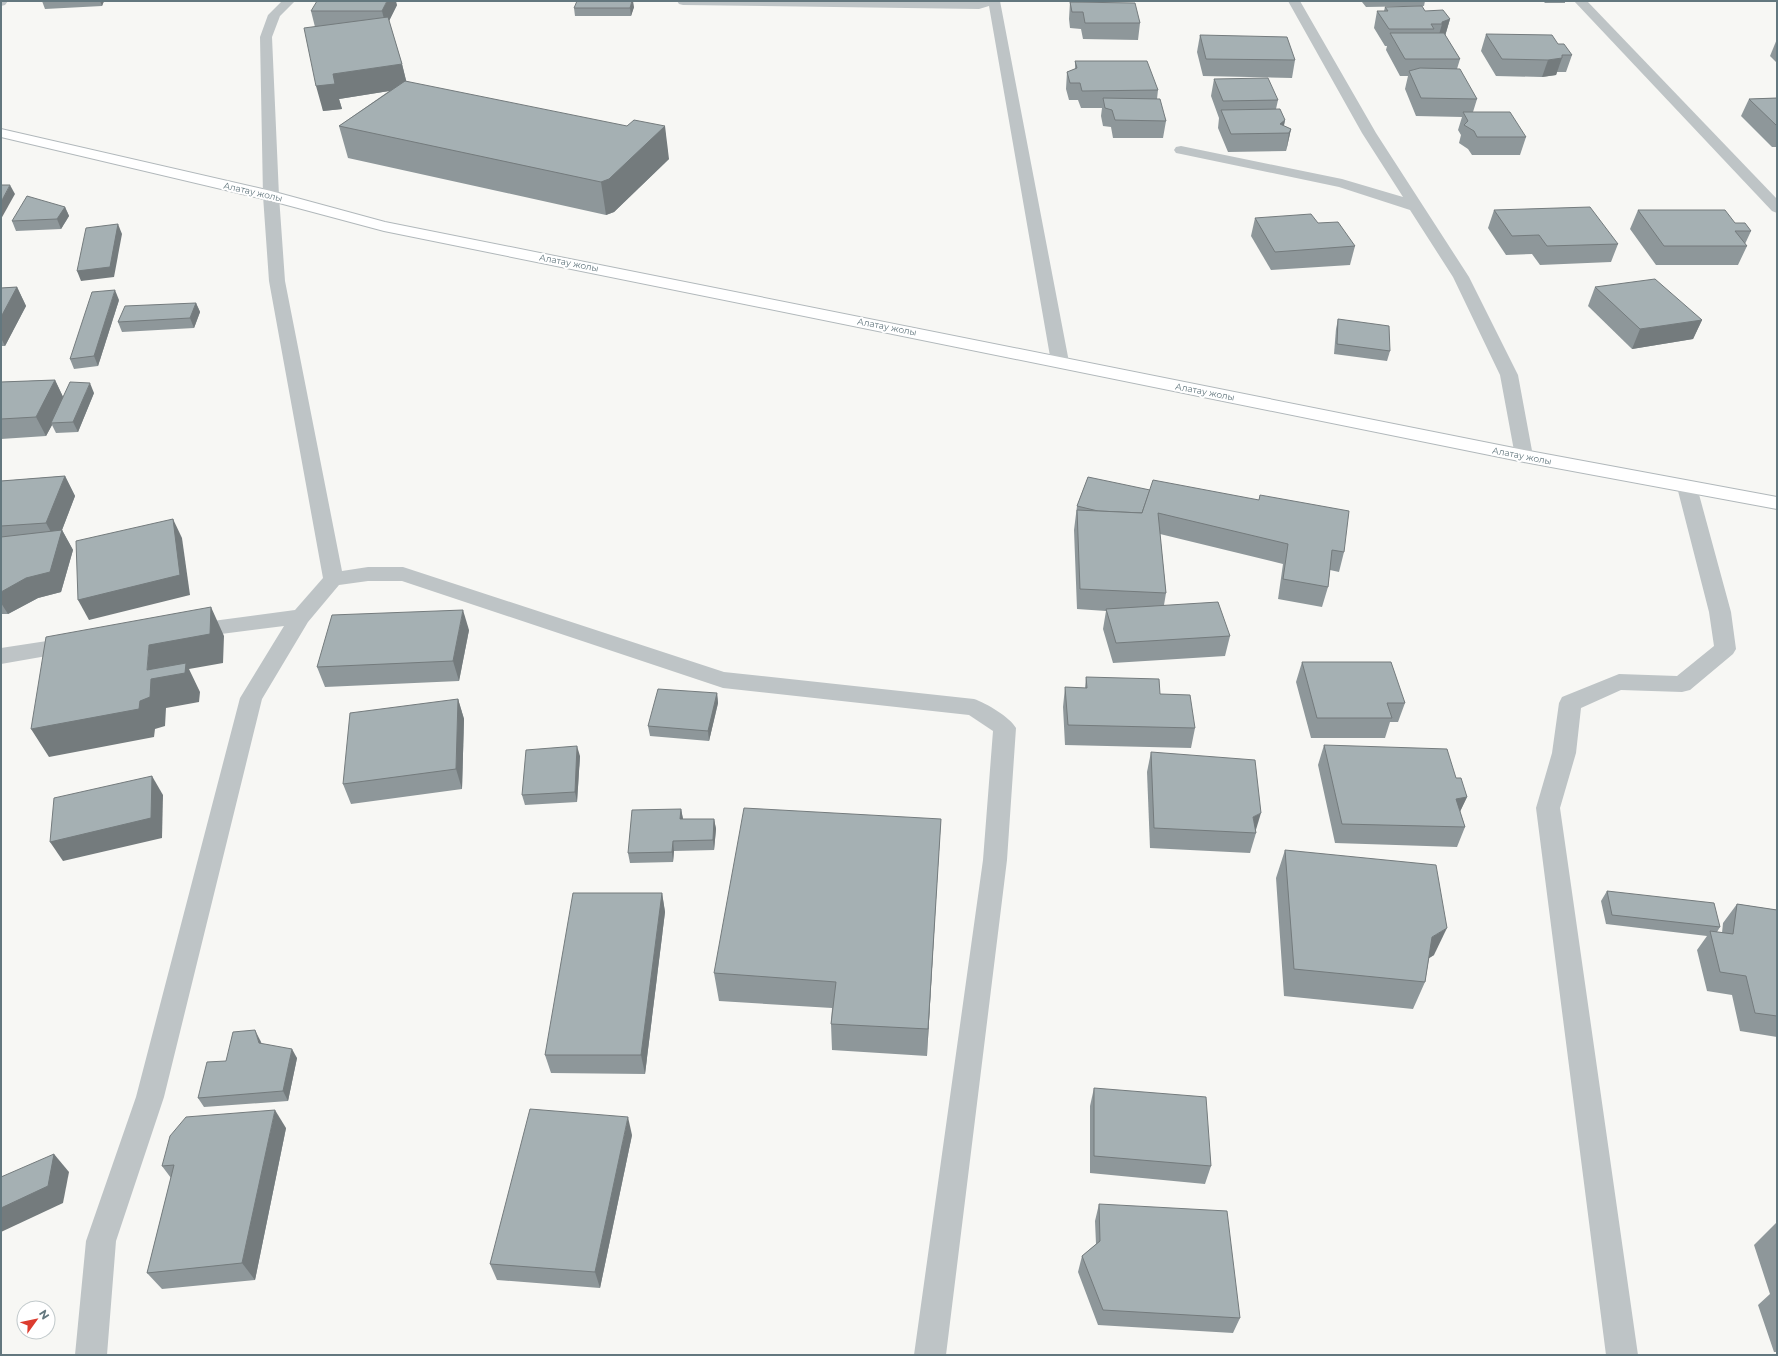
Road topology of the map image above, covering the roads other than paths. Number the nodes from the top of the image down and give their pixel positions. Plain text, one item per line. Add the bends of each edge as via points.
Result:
1 (289, 1) edge
2 (683, 1) edge
3 (713, 1) edge
4 (994, 1) edge
5 (1294, 1) edge
6 (1580, 1) edge
7 (1, 133) edge
8 (1181, 150) dead end
9 (271, 196) junction
10 (1417, 207) junction
11 (1777, 208) edge
12 (1060, 362) junction
13 (1524, 456) junction
14 (1687, 487) junction
15 (1777, 503) edge
16 (333, 579) junction
17 (301, 617) junction
18 (176, 633) edge
19 (90, 643) edge
20 (1, 656) edge
21 (91, 1355) edge
22 (930, 1355) edge
23 (1622, 1355) edge

1 - 9 street via 274,15 266,37
2 - 3 street
3 - 4 street via 979,5
4 - 12 street
5 - 10 street via 1369,133
6 - 11 street
7 - 9 main road, Алатау жолы
8 - 10 street via 1342,183
9 - 12 main road, Алатау жолы via 384,226
9 - 16 street via 278,281
10 - 13 street via 1461,277 1509,375
12 - 13 main road, Алатау жолы
13 - 14 main road, Алатау жолы
14 - 15 main road, Алатау жолы
14 - 23 street via 1720,612 1725,649 1682,684 1619,682 1570,703 1564,753 1548,808
16 - 17 street
16 - 22 street via 368,574 403,574 723,680 974,706 1005,728 995,860
17 - 18 street
17 - 21 street via 251,698 150,1097 101,1241
19 - 20 street

